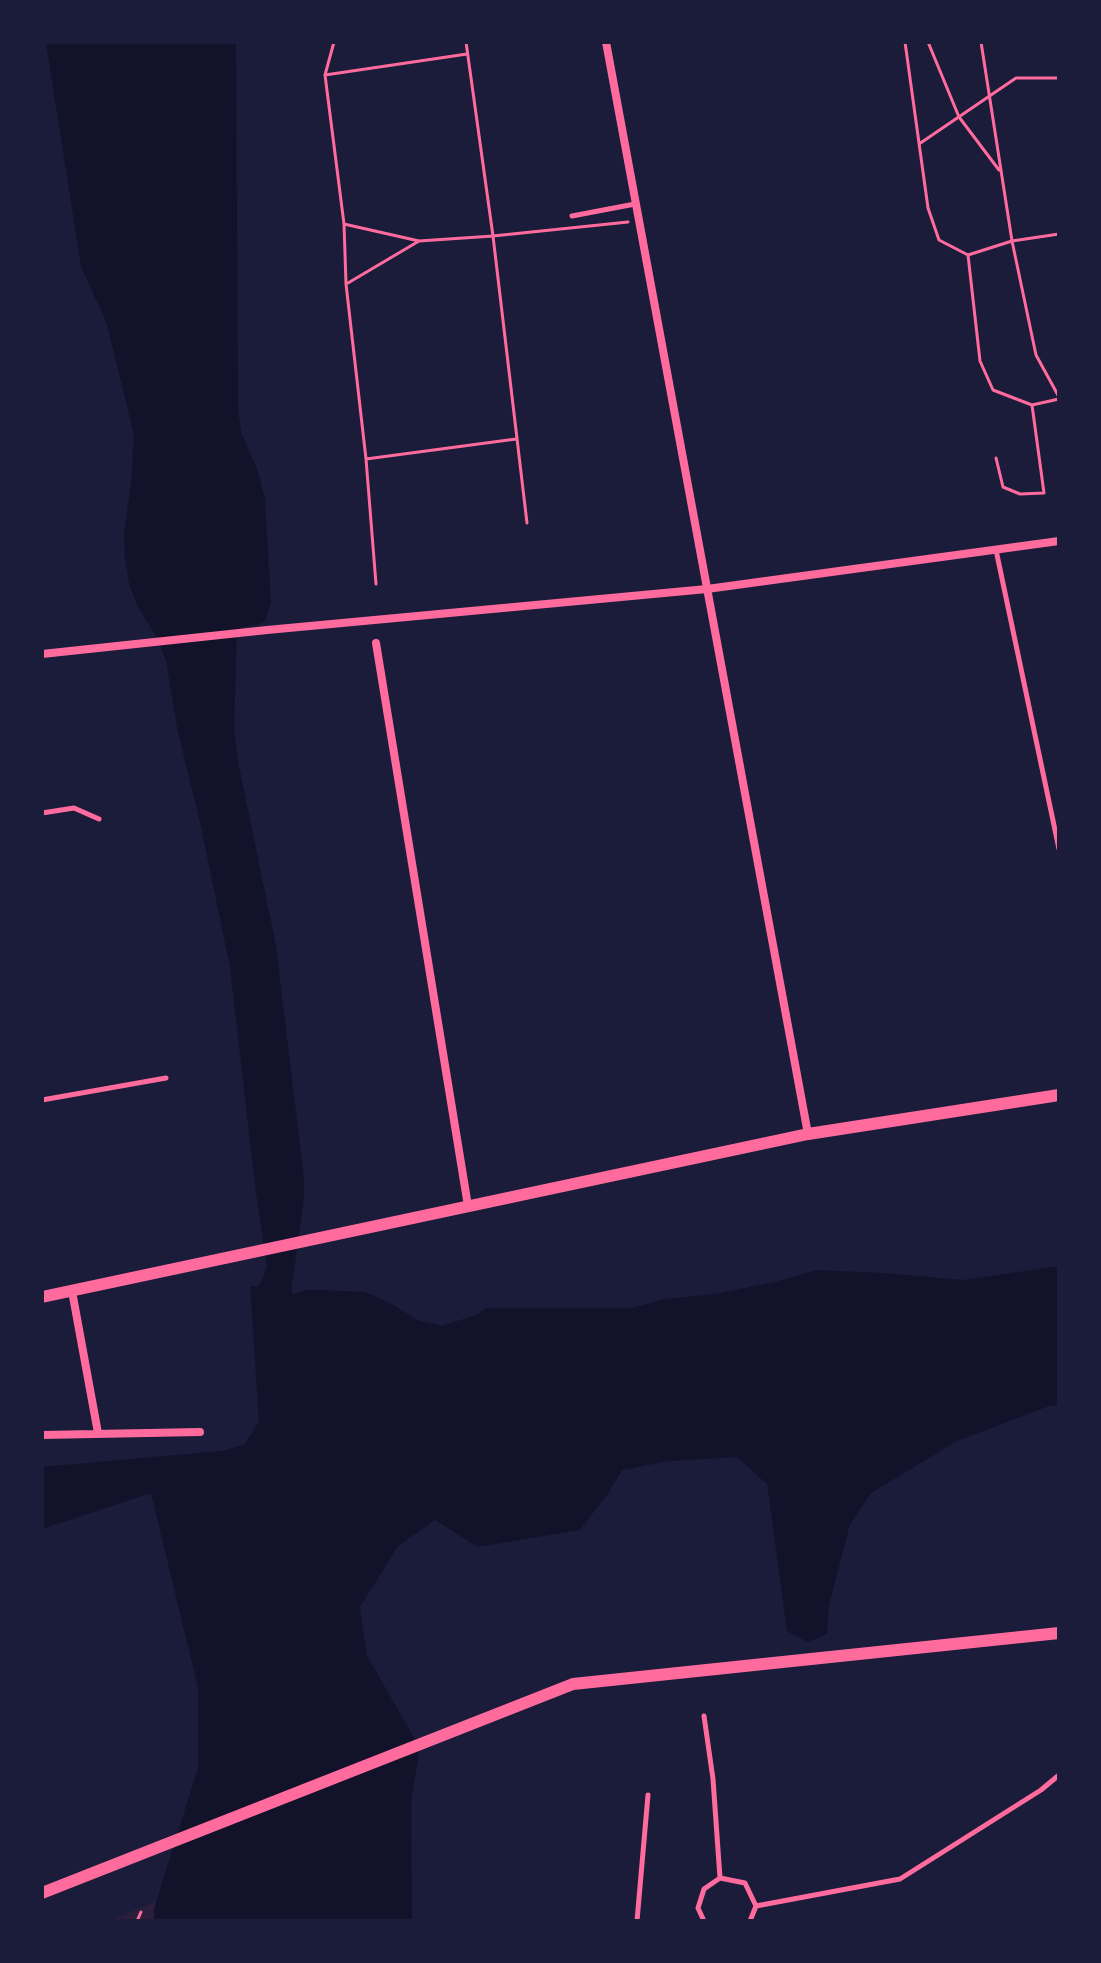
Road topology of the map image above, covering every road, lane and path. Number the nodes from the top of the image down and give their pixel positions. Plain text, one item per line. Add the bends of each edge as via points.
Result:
1 (334, 42) edge
2 (466, 42) edge
3 (606, 42) edge
4 (905, 42) edge
5 (928, 42) edge
6 (981, 42) edge
7 (467, 54) junction
8 (325, 75) junction
9 (1059, 78) edge
10 (989, 95) junction
11 (959, 117) junction
12 (919, 145) junction
13 (1001, 173) junction
14 (636, 204) junction
15 (572, 216) dead end
16 (639, 220) junction
17 (344, 224) junction
18 (1059, 234) edge
19 (493, 236) junction
20 (419, 241) junction
21 (1012, 241) junction
22 (968, 255) junction
23 (346, 284) junction
24 (1059, 398) edge
25 (1032, 405) junction
26 (516, 439) junction
27 (996, 458) dead end
28 (366, 459) junction
29 (527, 523) dead end
30 (1059, 541) edge
31 (996, 550) junction
32 (376, 584) dead end
33 (707, 589) junction
34 (376, 643) dead end
35 (42, 654) edge
36 (42, 813) edge
37 (99, 819) dead end
38 (1059, 849) edge
39 (166, 1078) dead end
40 (1059, 1095) edge
41 (42, 1100) edge
42 (808, 1134) junction
43 (468, 1206) junction
44 (72, 1291) junction
45 (42, 1297) edge
46 (200, 1432) dead end
47 (98, 1433) junction
48 (42, 1435) edge
49 (1059, 1633) edge
50 (704, 1716) dead end
51 (1059, 1775) edge
52 (648, 1795) dead end
53 (720, 1878) junction
54 (42, 1893) edge
55 (756, 1906) junction
56 (141, 1912) dead end
57 (137, 1921) edge
58 (637, 1921) edge
59 (704, 1921) edge
60 (750, 1921) edge

1 - 8 path
2 - 7 path
3 - 14 street
4 - 12 path
5 - 11 path
6 - 10 path
7 - 8 path
7 - 19 path
8 - 17 path
9 - 10 path via 1016,78
10 - 11 path
10 - 13 path
11 - 12 path
11 - 13 path
12 - 22 path via 928,208 939,240
13 - 21 path
14 - 15 lane
14 - 16 street
16 - 19 path
16 - 33 street
17 - 20 path
17 - 23 path
18 - 21 path
19 - 20 path
19 - 26 path
20 - 23 path
21 - 22 path
21 - 24 path via 1036,355
22 - 25 path via 980,361 993,390
23 - 28 path
24 - 25 path
25 - 27 path via 1044,493 1020,494 1003,487
26 - 28 path
26 - 29 path
28 - 32 path
30 - 31 street
31 - 33 street
31 - 38 lane
33 - 35 street
33 - 42 street
34 - 43 street
36 - 37 lane via 74,808
39 - 41 lane
40 - 42 street
42 - 43 street
43 - 44 street
44 - 45 street
44 - 47 street
46 - 47 street
47 - 48 street
49 - 54 street via 573,1684
50 - 53 lane
51 - 55 lane via 900,1879
52 - 58 lane
53 - 55 lane via 745,1883
53 - 59 lane via 704,1889 698,1908
55 - 60 lane
56 - 57 path

